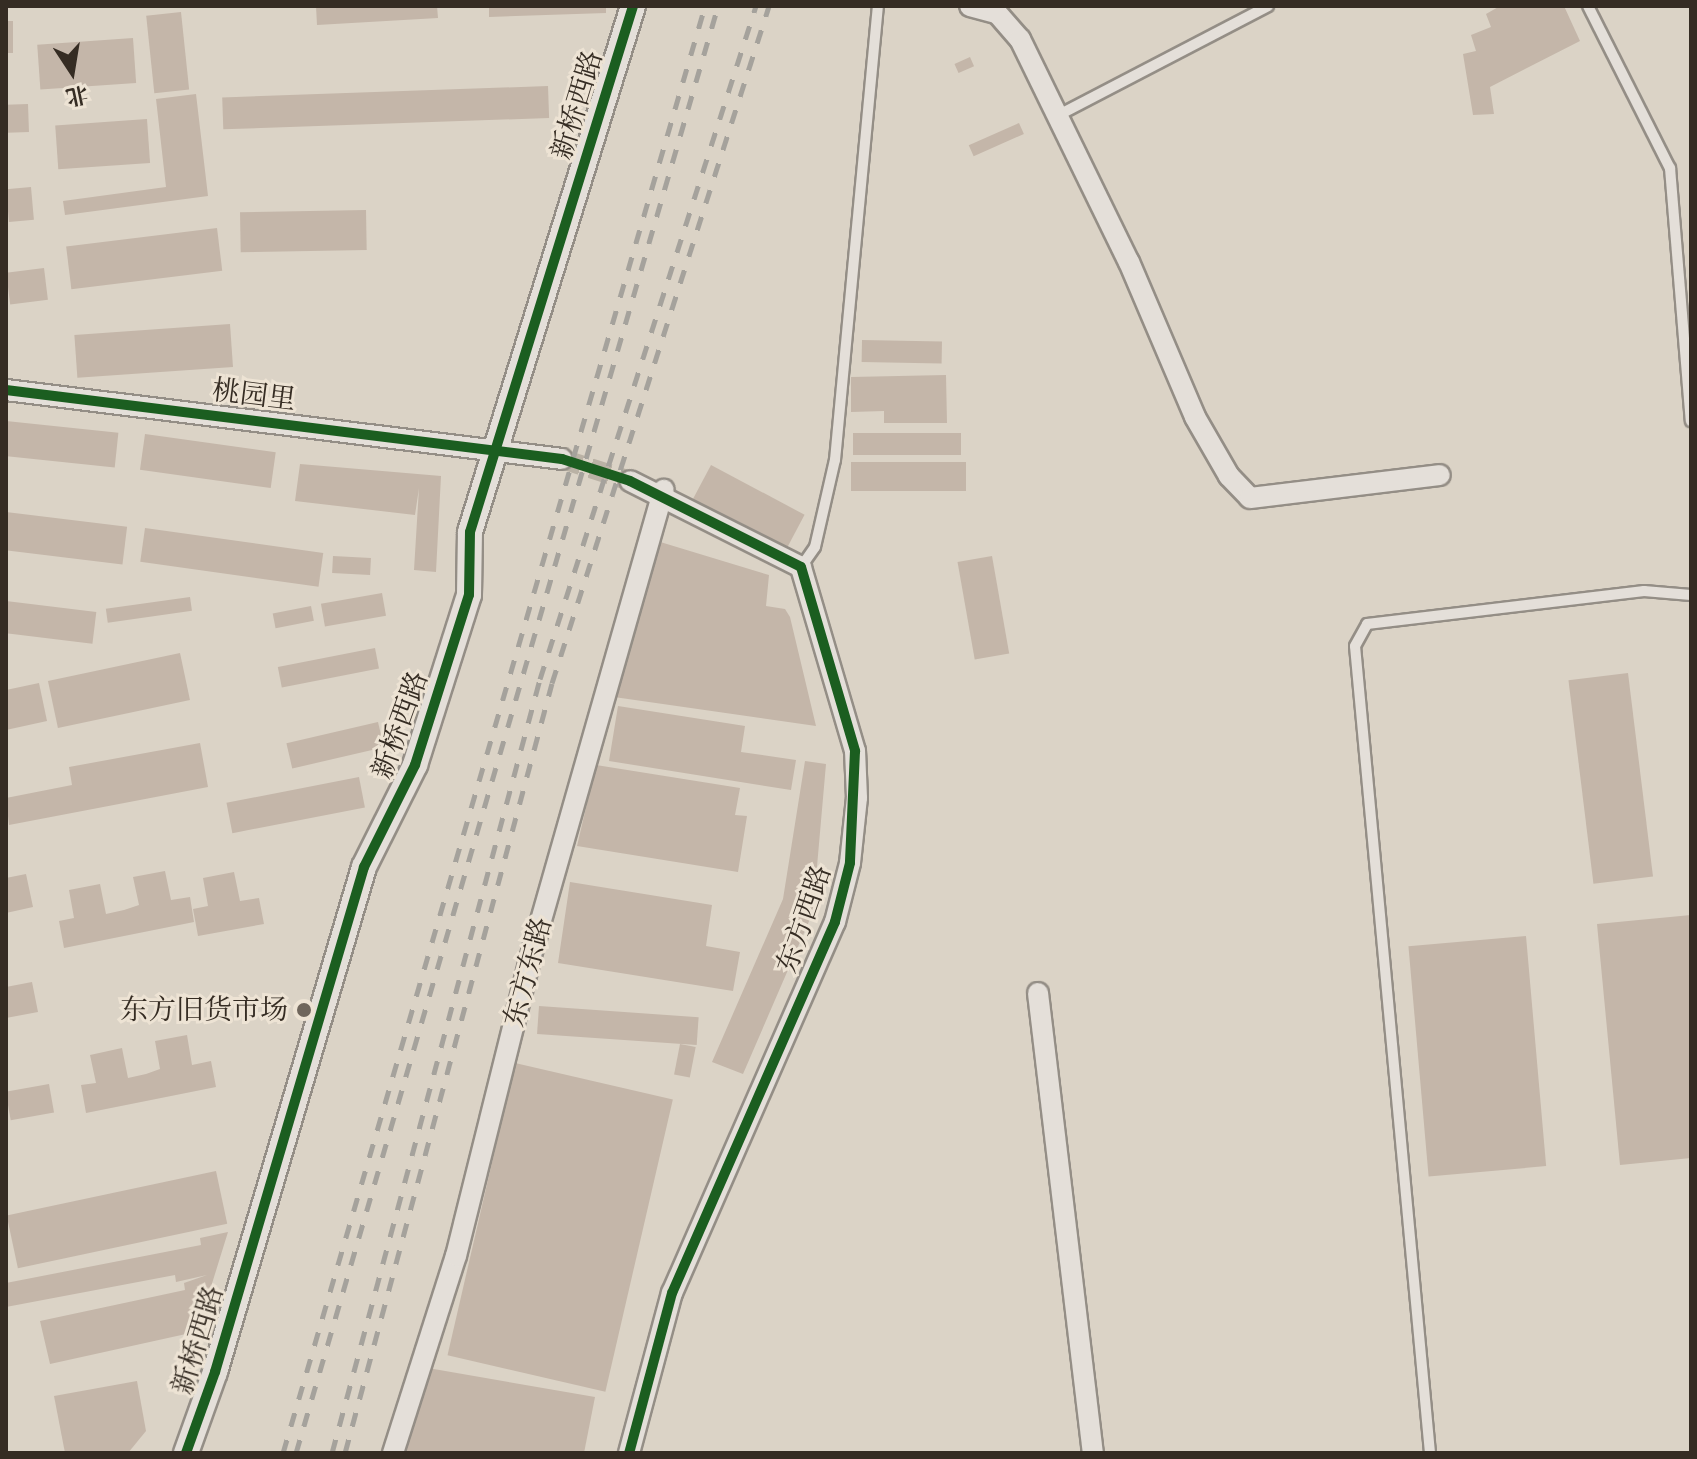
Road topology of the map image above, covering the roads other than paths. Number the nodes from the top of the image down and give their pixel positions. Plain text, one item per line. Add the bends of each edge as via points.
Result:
1 (633, 6) edge
2 (878, 6) edge
3 (970, 6) edge
4 (1268, 6) edge
5 (1588, 6) edge
6 (1001, 10) edge
7 (1057, 116) junction
8 (6, 390) edge
9 (1691, 421) edge
10 (496, 449) junction
11 (562, 459) tunnel mouth
12 (1440, 475) dead end
13 (630, 481) tunnel mouth
14 (663, 493) junction
15 (801, 567) junction
16 (1691, 595) edge
17 (1038, 993) dead end
18 (186, 1453) edge
19 (393, 1453) edge
20 (629, 1453) edge
21 (1093, 1453) edge
22 (1430, 1453) edge

1 - 10 street, 新桥西路
2 - 15 lane via 835,460 815,547
3 - 6 street
4 - 7 lane
5 - 9 lane via 1670,168
6 - 7 street
7 - 12 street via 1129,262 1195,417 1229,476 1250,498
8 - 10 street, 桃园里
10 - 11 street
10 - 18 street, 新桥西路 via 470,532 469,595 415,765 364,867 215,1372
13 - 14 street
14 - 15 street
14 - 19 street, 东方东路 via 530,959 456,1256
15 - 20 street, 东方西路 via 855,751 850,863 835,922 672,1293
16 - 22 lane via 1644,591 1367,624 1355,646
17 - 21 street

